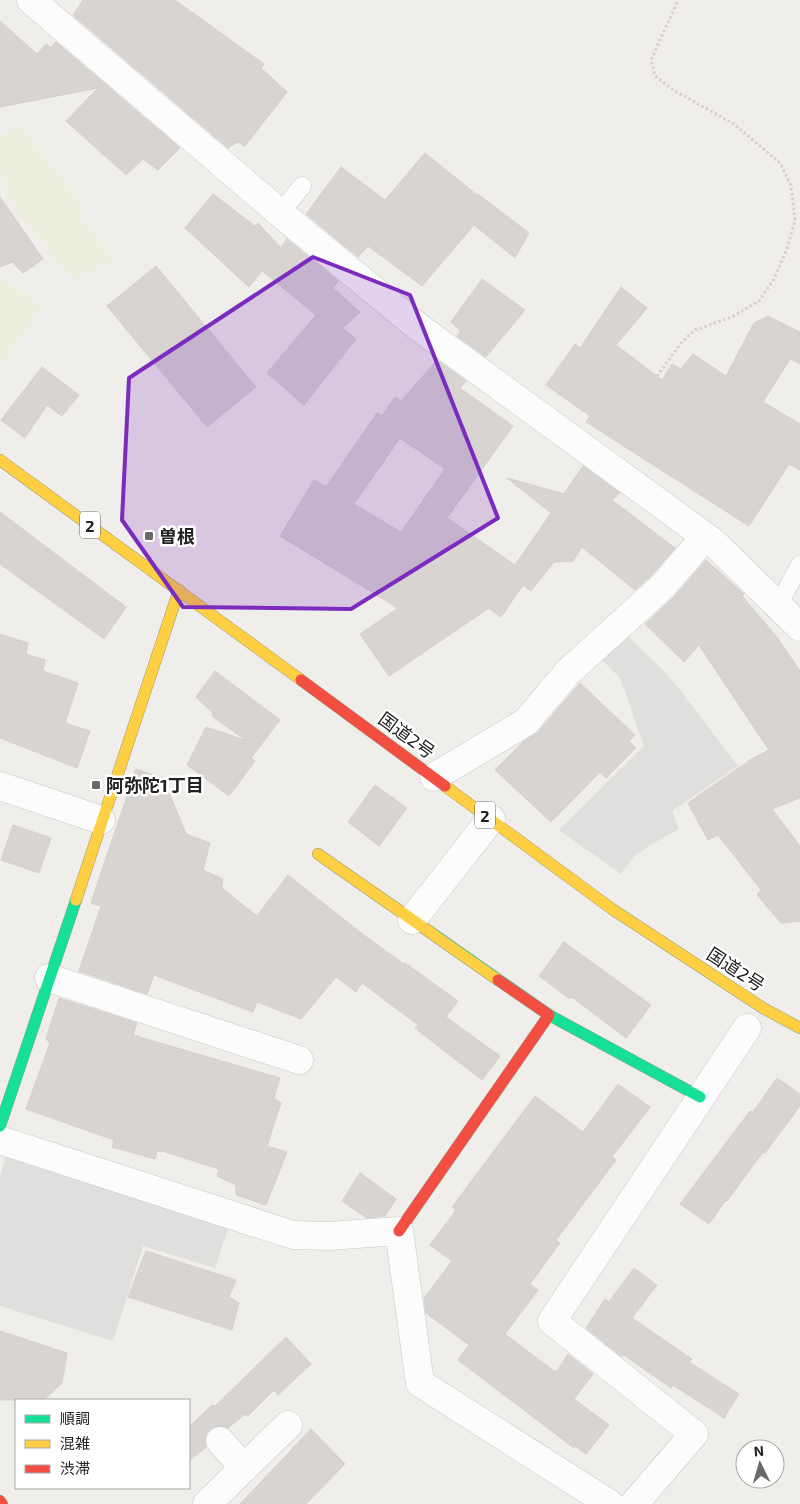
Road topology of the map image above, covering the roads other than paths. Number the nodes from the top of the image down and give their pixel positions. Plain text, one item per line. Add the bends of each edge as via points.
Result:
1 (31, 0) edge
2 (302, 186) dead end
3 (280, 213) junction
4 (0, 460) edge
5 (705, 537) junction
6 (800, 565) edge
7 (179, 590) junction
8 (778, 604) junction
9 (800, 627) edge
10 (434, 777) junction
11 (0, 786) edge
12 (491, 819) junction
13 (101, 820) junction
14 (412, 920) junction
15 (49, 978) junction
16 (549, 1015) junction
17 (747, 1028) dead end
18 (800, 1028) edge
19 (299, 1060) dead end
20 (700, 1097) junction
21 (0, 1126) edge
22 (0, 1140) edge
23 (399, 1231) junction
24 (288, 1425) dead end
25 (220, 1441) dead end
26 (244, 1468) junction
27 (207, 1504) edge
28 (610, 1504) edge
29 (634, 1504) edge

1 - 3 street
2 - 3 lane
3 - 5 street via 417,326
4 - 7 main road, 国道2号 / 2
5 - 8 street
5 - 10 street via 662,588 568,672 526,722
6 - 8 lane
7 - 10 main road, 国道2号 / 2
7 - 13 main road
8 - 9 street
10 - 12 main road, 国道2号 / 2
11 - 13 street
12 - 14 street
12 - 18 main road, 国道2号 / 2 via 612,909 763,1008
13 - 15 main road
14 - 16 main road
14 - 16 main road via 318,854
15 - 19 street
15 - 21 main road
16 - 20 main road
16 - 23 main road
17 - 20 street
20 - 29 street via 552,1321 694,1434
22 - 23 street via 294,1235
23 - 28 street via 420,1383
24 - 26 street
25 - 26 street
26 - 27 street

